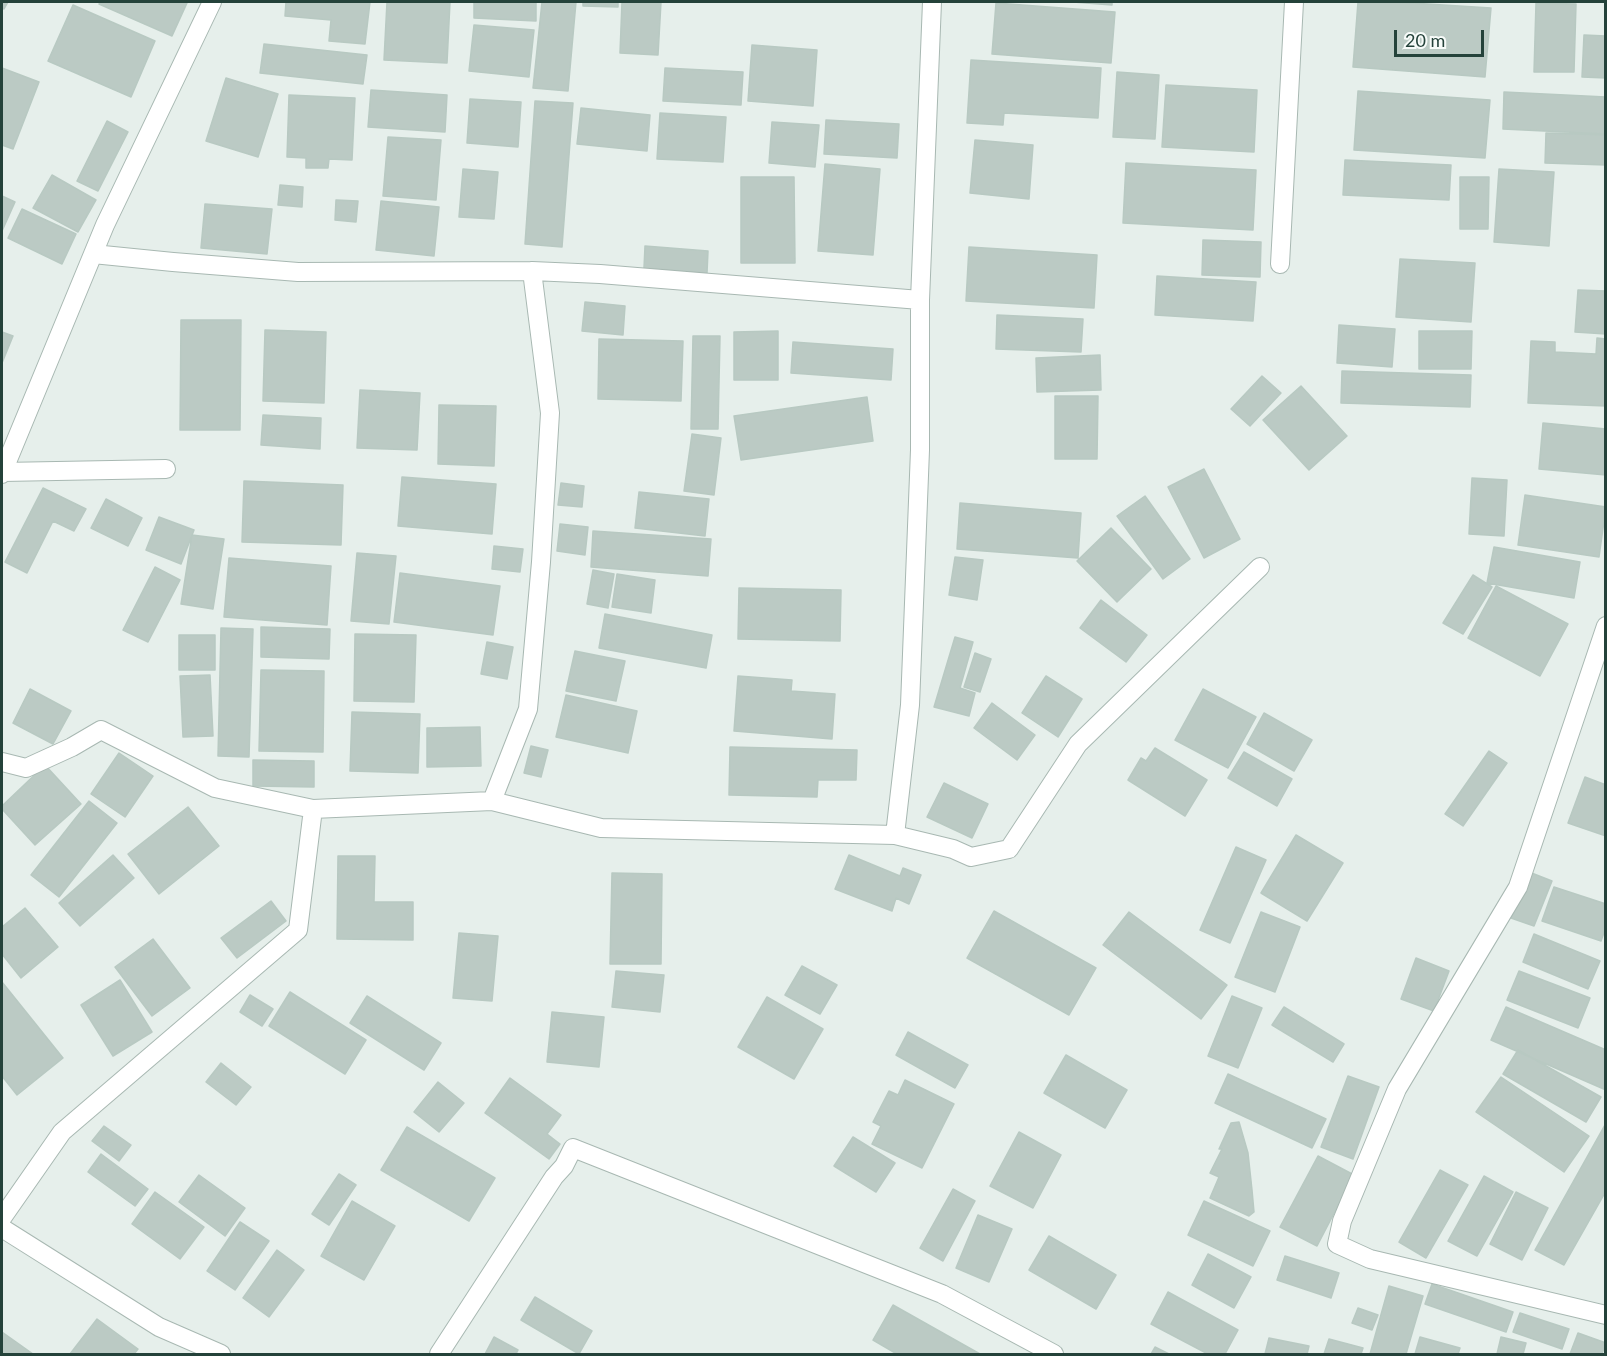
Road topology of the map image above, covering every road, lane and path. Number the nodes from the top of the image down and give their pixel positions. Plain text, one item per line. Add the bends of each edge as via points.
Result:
1 (212, 2) edge
2 (932, 2) edge
3 (1294, 2) edge
4 (93, 254) junction
5 (1280, 264) dead end
6 (532, 271) junction
7 (920, 300) junction
8 (166, 469) dead end
9 (2, 473) edge
10 (1260, 567) dead end
11 (1605, 626) edge
12 (1599, 671) edge
13 (2, 762) edge
14 (492, 801) junction
15 (313, 809) junction
16 (895, 835) junction
17 (2, 1218) edge
18 (2, 1228) edge
19 (1605, 1315) edge
20 (221, 1354) edge
21 (439, 1354) edge
22 (1054, 1354) edge

1 - 4 street
2 - 7 street
3 - 5 street
4 - 6 street via 298,272
4 - 9 street
6 - 7 street
6 - 14 street via 550,413 541,561 528,709
7 - 16 street via 920,450 910,705
8 - 9 street
10 - 16 street via 1078,744 1009,849 971,858 953,849
11 - 12 street
12 - 19 street via 1518,887 1397,1089 1342,1221 1337,1244 1370,1259
13 - 15 street via 26,768 101,730 214,788
14 - 15 street
14 - 16 street via 601,828
15 - 17 street via 298,930 62,1132
18 - 20 street via 159,1327
21 - 22 street via 573,1148 942,1294

